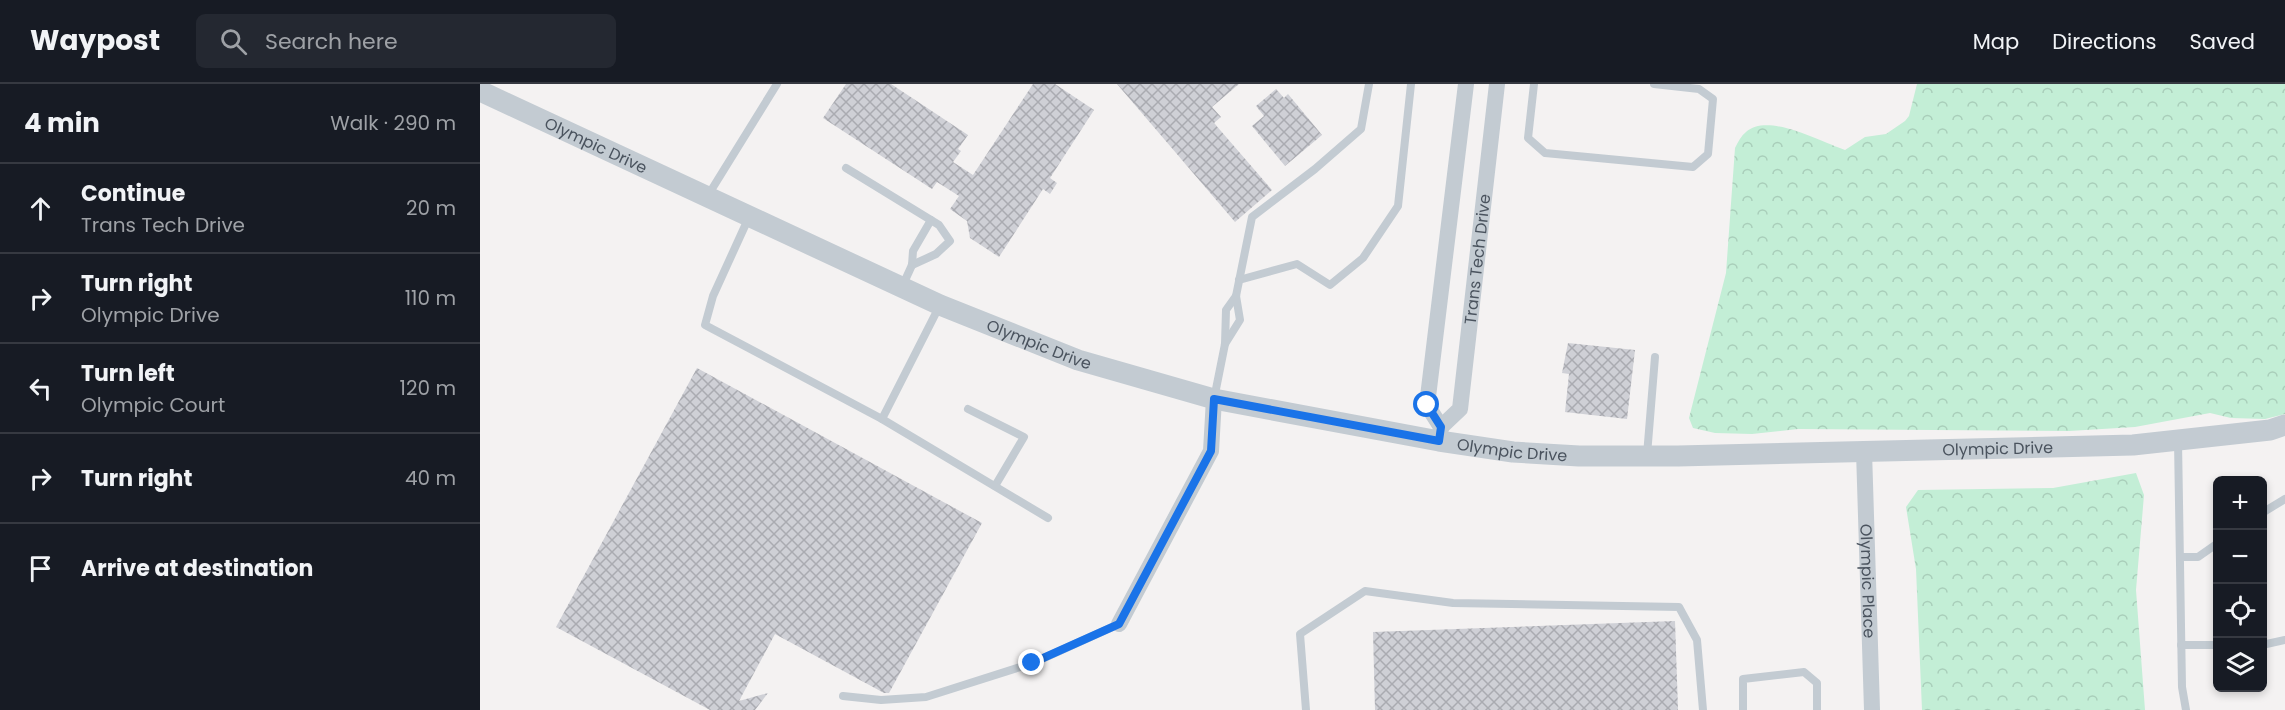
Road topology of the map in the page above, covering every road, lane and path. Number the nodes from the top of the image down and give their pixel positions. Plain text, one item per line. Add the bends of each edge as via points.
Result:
1 (777, 84) edge
2 (1369, 84) edge
3 (1411, 84) edge
4 (1466, 84) edge
5 (1497, 84) edge
6 (1534, 84) edge
7 (1654, 84) edge
8 (483, 89) edge
9 (846, 168) dead end
10 (706, 197) junction
11 (749, 216) junction
12 (931, 220) junction
13 (912, 265) junction
14 (1239, 280) junction
15 (902, 287) junction
16 (1236, 296) junction
17 (940, 305) junction
18 (1225, 344) junction
19 (1655, 357) dead end
20 (1214, 399) junction
21 (968, 409) dead end
22 (882, 419) junction
23 (2285, 425) edge
24 (1440, 434) junction
25 (2178, 440) junction
26 (1864, 451) junction
27 (1647, 456) junction
28 (994, 486) junction
29 (2285, 498) edge
30 (2267, 510) edge
31 (1048, 518) dead end
32 (2213, 546) edge
33 (2181, 557) junction
34 (1119, 624) joint
35 (2285, 640) edge
36 (2267, 644) edge
37 (2181, 645) junction
38 (2213, 645) edge
39 (843, 696) dead end
40 (1306, 710) edge
41 (1702, 710) edge
42 (1743, 710) edge
43 (1817, 710) edge
44 (1872, 710) edge
45 (2186, 710) edge

1 - 10 lane
2 - 14 lane via 1361,129 1252,217
3 - 14 lane via 1398,206 1363,258 1330,285 1298,264
4 - 24 street, Trans Tech Drive via 1427,405
5 - 24 street, Trans Tech Drive via 1460,409
6 - 7 lane via 1528,138 1545,153 1693,167 1707,154 1713,99 1699,89
8 - 10 street, Olympic Drive
9 - 12 lane
10 - 11 street, Olympic Drive
11 - 15 street, Olympic Drive
11 - 22 lane via 712,296 705,325
12 - 13 lane via 913,251
12 - 13 lane via 950,241 936,254
13 - 15 lane
14 - 16 lane
15 - 17 street, Olympic Drive
16 - 18 lane via 1226,310
16 - 18 lane via 1240,320
17 - 20 street, Olympic Drive via 1078,360
17 - 22 lane
18 - 20 lane
19 - 27 lane
20 - 24 street, Olympic Drive
20 - 34 street via 1211,451
21 - 28 lane via 1024,437
22 - 28 lane
23 - 25 street, Olympic Drive
24 - 27 street, Olympic Drive via 1513,452
25 - 26 street, Olympic Drive via 2133,445
25 - 33 lane
26 - 27 street, Olympic Drive
26 - 44 street, Olympic Place
28 - 31 lane
29 - 30 lane
32 - 33 lane via 2198,557
33 - 37 lane
34 - 39 lane via 1032,663 926,697 881,700
35 - 36 lane
37 - 38 lane
37 - 45 lane
40 - 41 lane via 1300,634 1365,591 1453,603 1680,607 1697,640
42 - 43 lane via 1743,678 1804,672 1817,683

